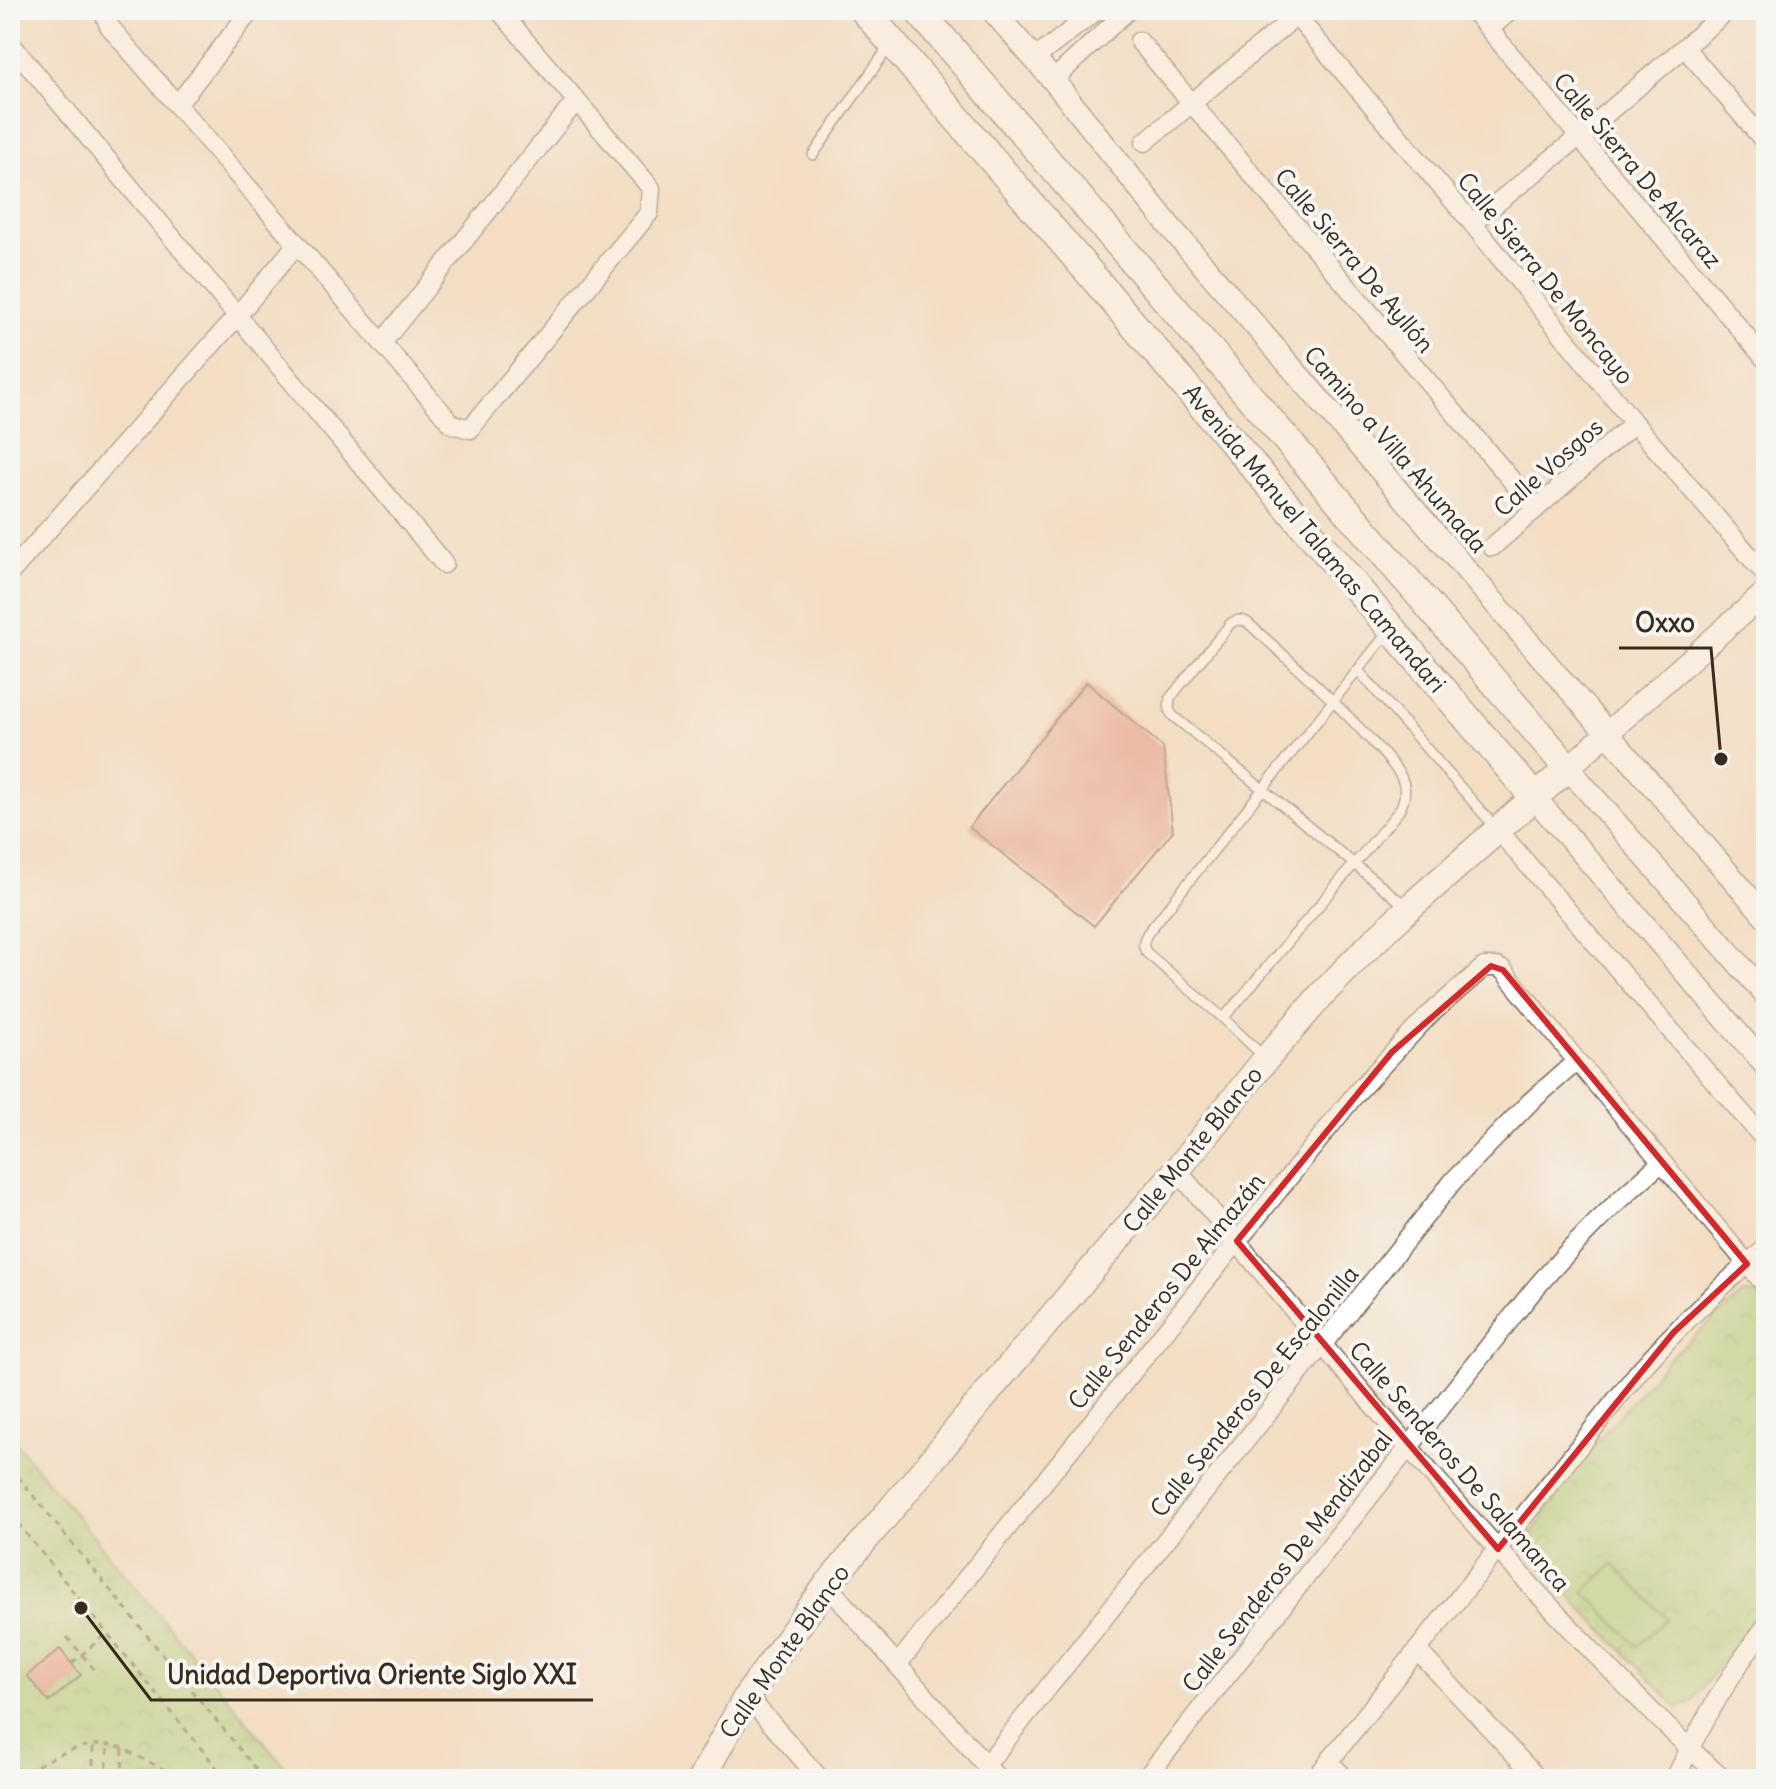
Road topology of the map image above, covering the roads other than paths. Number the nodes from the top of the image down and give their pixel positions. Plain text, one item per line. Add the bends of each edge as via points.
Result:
1 (103, 10) edge
2 (251, 10) edge
3 (499, 10) edge
4 (864, 10) edge
5 (918, 10) edge
6 (992, 10) edge
7 (1097, 10) edge
8 (1128, 10) edge
9 (1473, 10) edge
10 (1511, 10) edge
11 (1728, 10) edge
12 (1293, 13) edge
13 (1489, 29) junction
14 (1139, 41) dead end
15 (10, 43) edge
16 (892, 43) junction
17 (1685, 48) junction
18 (1034, 59) junction
19 (1053, 80) junction
20 (576, 101) junction
21 (1190, 104) junction
22 (177, 105) junction
23 (1579, 137) junction
24 (1145, 142) dead end
25 (1766, 143) edge
26 (813, 155) dead end
27 (1472, 223) junction
28 (297, 244) junction
29 (237, 316) junction
30 (382, 343) junction
31 (1766, 360) edge
32 (1634, 423) junction
33 (1536, 509) junction
34 (1492, 547) dead end
35 (444, 564) dead end
36 (10, 573) edge
37 (1766, 575) edge
38 (1766, 592) edge
39 (1391, 628) junction
40 (1358, 670) junction
41 (1334, 700) junction
42 (1608, 734) junction
43 (1568, 768) junction
44 (1262, 789) junction
45 (1534, 797) junction
46 (1498, 830) junction
47 (1354, 864) junction
48 (1409, 908) junction
49 (1766, 917) edge
50 (1766, 995) edge
51 (1223, 1018) junction
52 (1266, 1059) junction
53 (1577, 1061) junction
54 (1766, 1066) edge
55 (1766, 1141) edge
56 (1662, 1162) junction
57 (1177, 1170) junction
58 (1237, 1241) junction
59 (1766, 1248) edge
60 (1747, 1264) junction
61 (1766, 1286) edge
62 (1322, 1343) junction
63 (1409, 1446) junction
64 (1498, 1549) junction
65 (827, 1585) junction
66 (1766, 1626) edge
67 (1417, 1650) junction
68 (897, 1665) junction
69 (747, 1696) junction
70 (1689, 1748) junction
71 (1329, 1762) junction
72 (992, 1772) edge
73 (701, 1779) edge
74 (820, 1779) edge
75 (1145, 1779) edge
76 (1315, 1779) edge
77 (1346, 1779) edge
78 (1538, 1779) edge
79 (1675, 1779) edge
80 (1723, 1779) edge

1 - 22 street via 109,26
2 - 22 street
3 - 20 street
4 - 16 main road, Avenida Manuel Talamas Camandari
5 - 43 main road, Avenida Manuel Talamas Camandari
6 - 18 street, Camino a Villa Ahumada
7 - 18 street
8 - 19 street
9 - 13 street, Calle Sierra De Alcaraz
10 - 13 street
11 - 17 street
12 - 21 street
12 - 27 street, Calle Sierra De Moncayo
13 - 23 street, Calle Sierra De Alcaraz
14 - 21 street, Calle Sierra De Ayllón
15 - 29 street
16 - 26 lane
16 - 39 main road, Avenida Manuel Talamas Camandari
17 - 23 street
17 - 25 street
18 - 19 street, Camino a Villa Ahumada
19 - 42 street, Camino a Villa Ahumada via 1171,228
20 - 30 street
20 - 30 street via 651,188 649,213 470,429 452,424
21 - 24 street
21 - 33 street, Calle Sierra De Ayllón
22 - 28 street
23 - 27 street
23 - 31 street, Calle Sierra De Alcaraz
27 - 32 street, Calle Sierra De Moncayo
28 - 29 street
28 - 30 street
29 - 35 street
29 - 36 street
32 - 33 street, Calle Vosgos
32 - 37 street, Calle Sierra De Moncayo
33 - 34 street, Calle Vosgos
38 - 42 street, Calle Monte Blanco
39 - 40 lane
39 - 45 main road, Avenida Manuel Talamas Camandari
40 - 41 lane
40 - 46 lane
41 - 44 lane
41 - 44 lane via 1243,620 1231,623 1189,673 1170,698 1169,710
41 - 47 lane via 1400,775 1404,793 1399,811
42 - 43 street, Calle Monte Blanco
42 - 49 street, Camino a Villa Ahumada
43 - 45 main road, Calle Monte Blanco
43 - 50 street, Avenida Manuel Talamas Camandari
44 - 47 lane
44 - 51 lane via 1143,941 1147,953
45 - 46 main road, Calle Monte Blanco
45 - 54 street, Avenida Manuel Talamas Camandari
46 - 48 main road, Calle Monte Blanco
46 - 55 street
47 - 48 lane
47 - 51 lane
48 - 52 main road, Calle Monte Blanco
51 - 52 lane
52 - 57 main road, Calle Monte Blanco
53 - 56 street
53 - 58 street, Calle Senderos De Almazán via 1503,970 1479,970 1392,1052
53 - 62 street, Calle Senderos De Escalonilla via 1454,1180
56 - 60 street
56 - 63 street, Calle Senderos De Mendizabal via 1565,1253
57 - 58 street, Calle Senderos De Salamanca
57 - 65 main road, Calle Monte Blanco
58 - 62 street, Calle Senderos De Salamanca
58 - 68 street, Calle Senderos De Almazán
59 - 60 street
60 - 61 street
60 - 64 street via 1664,1342
62 - 63 street, Calle Senderos De Salamanca
62 - 72 street, Calle Senderos De Escalonilla
63 - 64 street, Calle Senderos De Salamanca
63 - 75 street, Calle Senderos De Mendizabal
64 - 67 street
64 - 70 street, Calle Senderos De Salamanca
65 - 68 street
65 - 69 main road, Calle Monte Blanco
66 - 70 street
67 - 71 street
67 - 78 street
68 - 72 street
69 - 73 main road, Calle Monte Blanco
69 - 74 street
70 - 79 street
70 - 80 street, Calle Senderos De Salamanca
71 - 76 street
71 - 77 street

